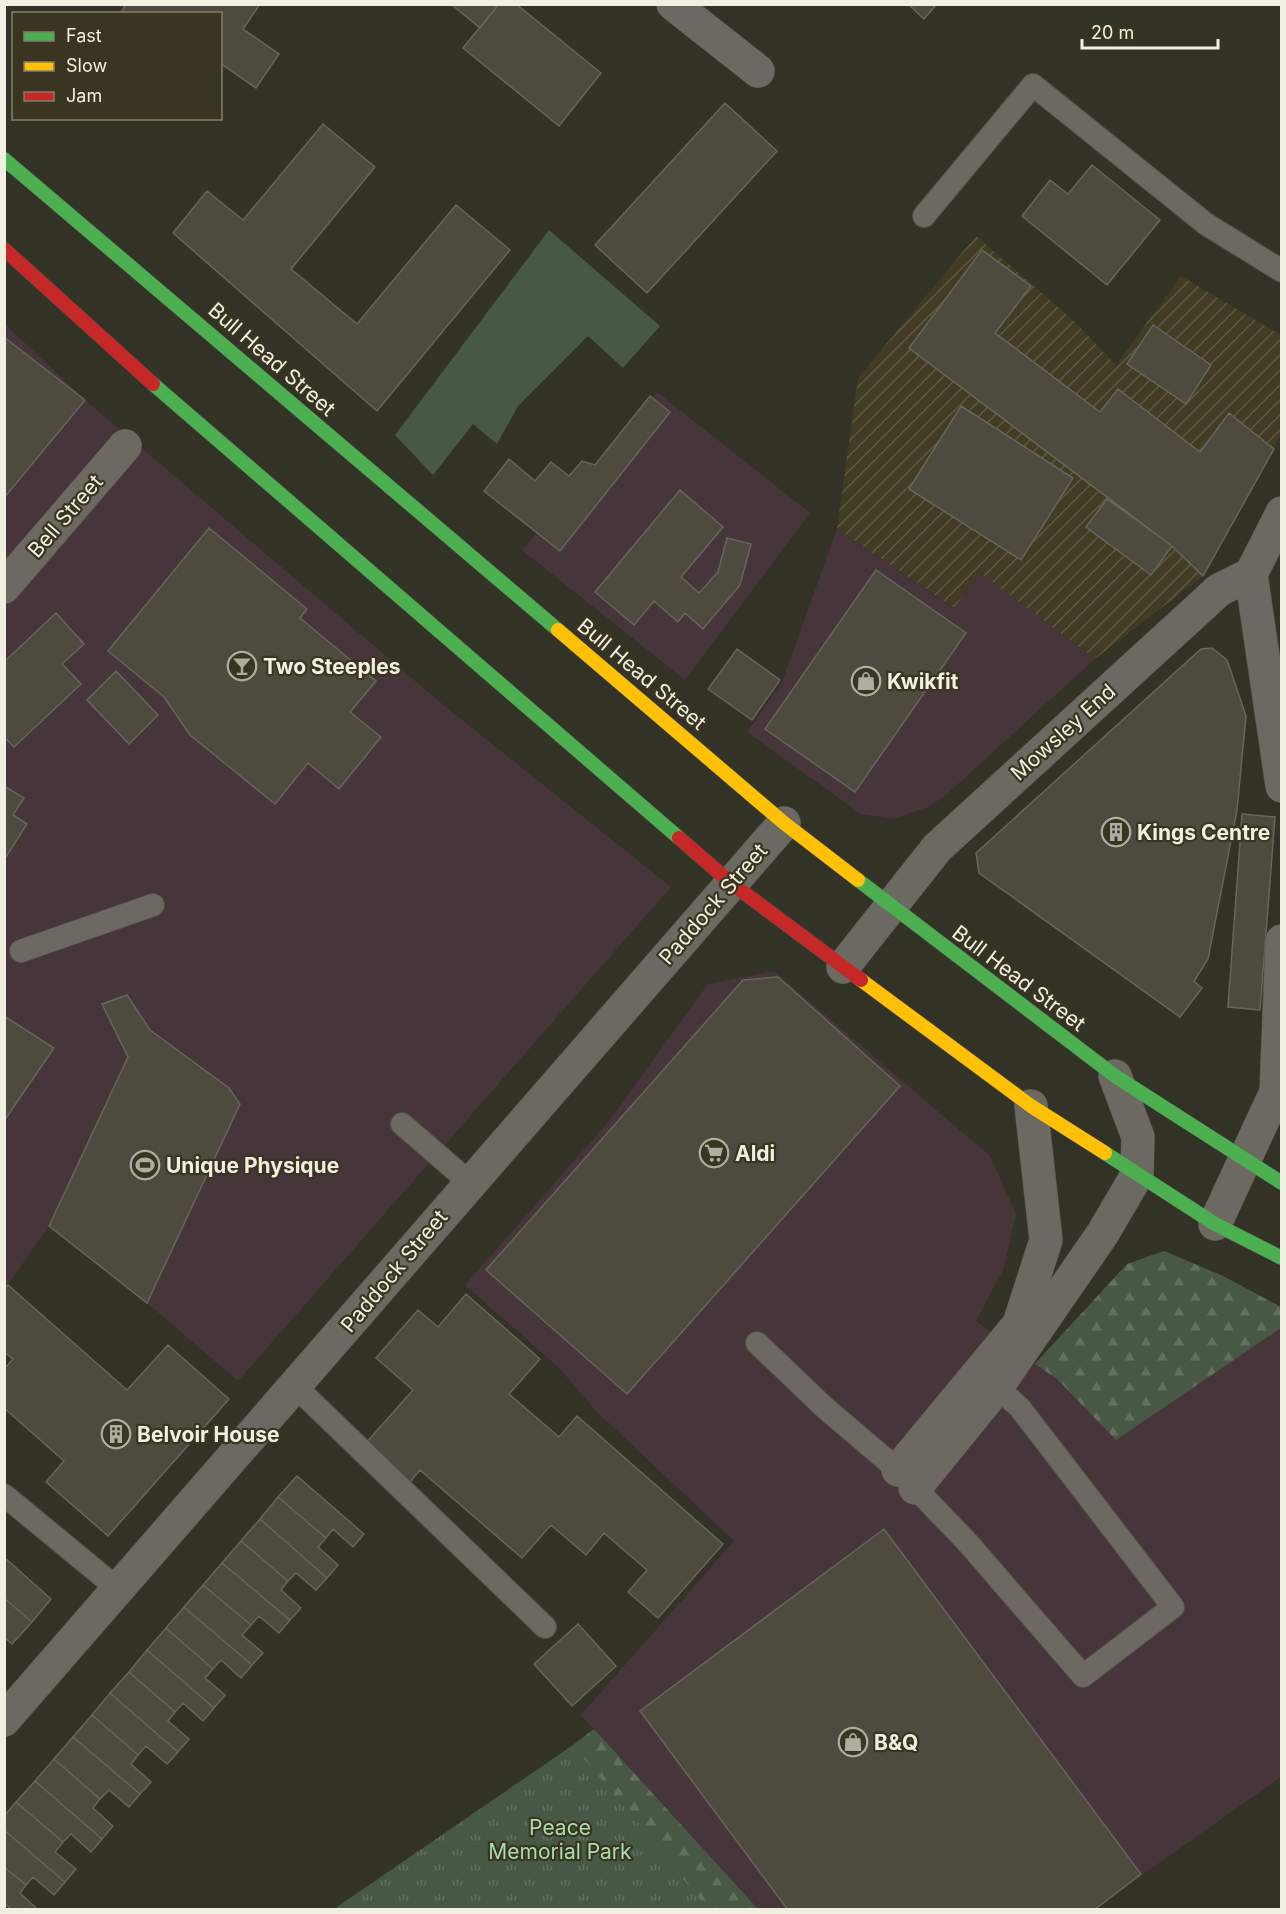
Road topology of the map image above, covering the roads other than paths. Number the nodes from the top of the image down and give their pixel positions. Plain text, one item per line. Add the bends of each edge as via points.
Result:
1 (673, 4) edge
2 (758, 71) dead end
3 (4, 159) edge
4 (924, 216) dead end
5 (4, 249) edge
6 (1281, 272) edge
7 (125, 446) dead end
8 (1281, 513) edge
9 (1251, 574) junction
10 (4, 587) edge
11 (1281, 786) edge
12 (784, 823) junction
13 (731, 883) junction
14 (153, 905) dead end
15 (891, 907) junction
16 (1281, 941) edge
17 (21, 951) dead end
18 (843, 967) junction
19 (1115, 1076) junction
20 (1031, 1106) junction
21 (402, 1124) dead end
22 (1246, 1161) junction
23 (1137, 1175) junction
24 (469, 1182) junction
25 (1281, 1183) edge
26 (1215, 1224) junction
27 (1281, 1258) edge
28 (757, 1343) dead end
29 (295, 1386) junction
30 (997, 1387) junction
31 (907, 1479) junction
32 (4, 1495) edge
33 (118, 1589) junction
34 (545, 1627) dead end
35 (4, 1720) edge

1 - 2 street
3 - 12 main road, Bull Head Street
4 - 6 lane via 1033,85 1206,224
5 - 13 main road via 213,438
7 - 10 street, Bell Street
8 - 9 street
9 - 11 street
9 - 15 street, Mowsley End via 1220,590 963,823 937,848
12 - 13 street, Paddock Street
12 - 15 main road, Bull Head Street
13 - 18 main road
13 - 24 street, Paddock Street
14 - 17 lane
15 - 18 street, Mowsley End
15 - 19 main road, Bull Head Street
16 - 22 street via 1276,1092
18 - 20 main road
19 - 22 main road, Bull Head Street
19 - 23 street via 1138,1137
20 - 23 main road
20 - 31 street via 1046,1240 1019,1324
21 - 24 lane
22 - 25 main road, Bull Head Street
22 - 26 street
23 - 26 main road
23 - 30 street via 1103,1233
24 - 29 street, Paddock Street
26 - 27 main road
28 - 31 lane
29 - 33 street, Paddock Street
29 - 34 lane
30 - 31 street
30 - 31 lane via 1020,1408 1173,1607 1083,1676
32 - 33 lane
33 - 35 street, Paddock Street

